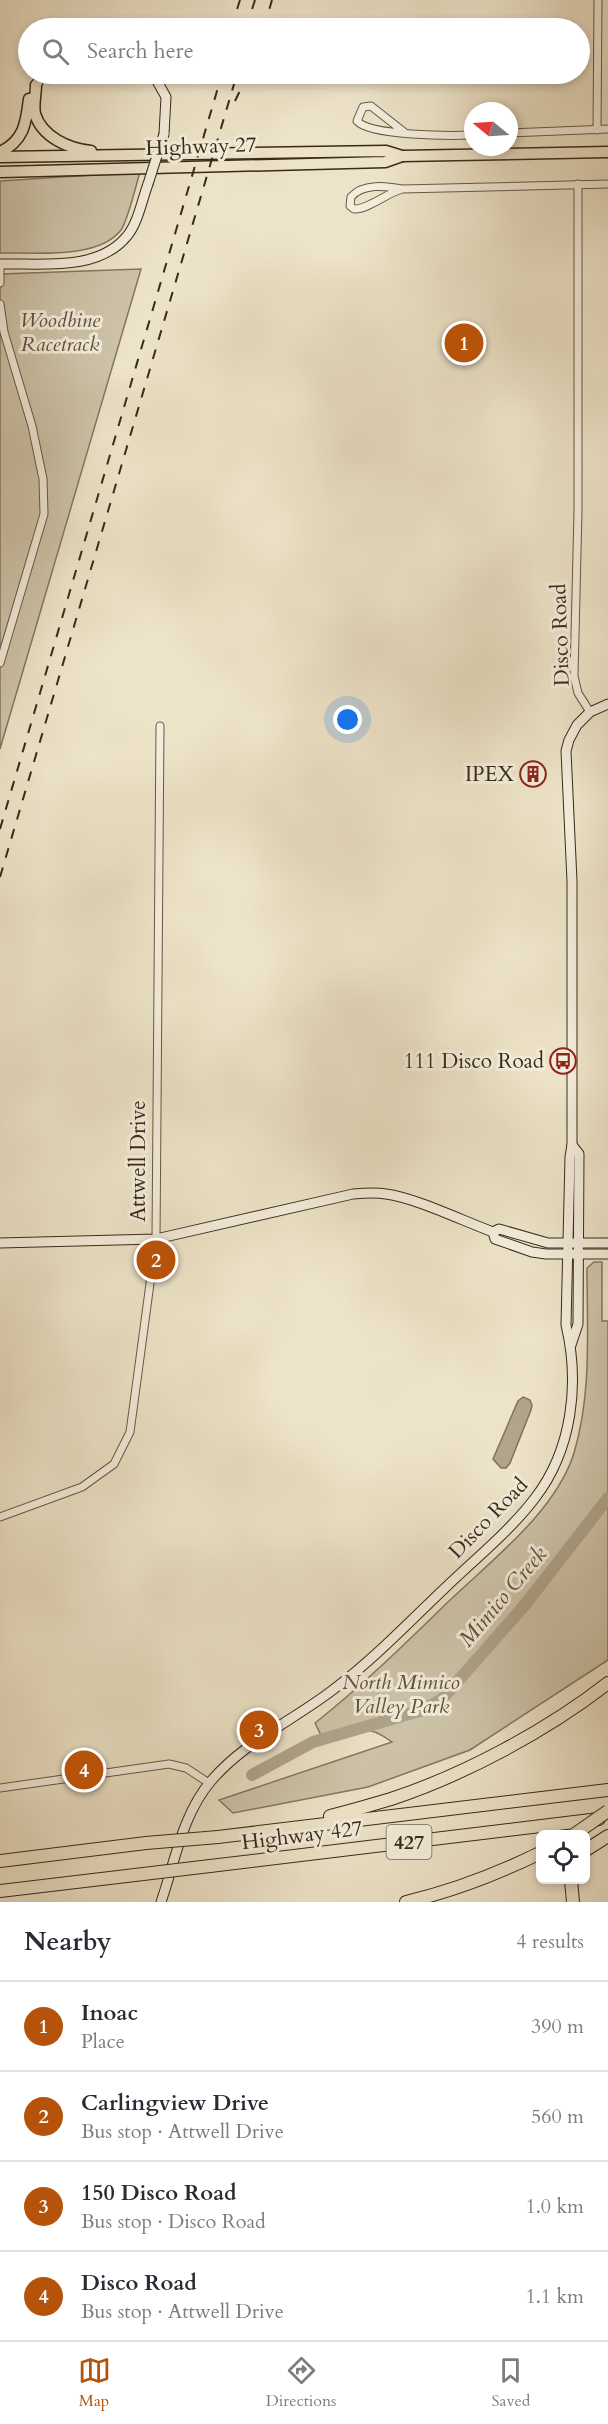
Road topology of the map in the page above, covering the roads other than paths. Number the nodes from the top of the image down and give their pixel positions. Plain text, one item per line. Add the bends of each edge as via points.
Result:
1 (598, 0) edge
2 (159, 84) edge
3 (36, 86) joint
4 (608, 129) edge
5 (597, 130) junction
6 (404, 132) junction
7 (518, 133) edge
8 (464, 135) edge
9 (0, 152) edge
10 (608, 152) edge
11 (136, 156) junction
12 (402, 156) junction
13 (0, 158) edge
14 (3, 173) edge
15 (578, 184) junction
16 (608, 184) edge
17 (402, 189) junction
18 (0, 264) edge
19 (0, 283) edge
20 (0, 303) edge
21 (0, 663) edge
22 (608, 704) edge
23 (590, 712) junction
24 (160, 726) dead end
25 (573, 1145) junction
26 (493, 1232) junction
27 (156, 1239) junction
28 (0, 1243) edge
29 (567, 1243) junction
30 (579, 1243) junction
31 (608, 1243) edge
32 (567, 1254) junction
33 (579, 1254) junction
34 (608, 1254) edge
35 (571, 1345) junction
36 (0, 1517) edge
37 (608, 1683) edge
38 (209, 1783) junction
39 (0, 1788) edge
40 (608, 1790) edge
41 (608, 1812) edge
42 (608, 1818) edge
43 (292, 1827) junction
44 (581, 1830) edge
45 (608, 1836) edge
46 (590, 1847) edge
47 (536, 1854) edge
48 (0, 1861) edge
49 (572, 1884) edge
50 (0, 1891) edge
51 (160, 1902) edge
52 (406, 1902) edge
53 (573, 1902) edge

1 - 5 street
2 - 18 main road, bridge via 166,97 164,134 128,235 113,248 88,260
3 - 9 main road via 23,134 12,147
3 - 11 main road via 35,114 42,127 61,144
4 - 5 street
5 - 7 street
6 - 6 street via 371,106 359,111 357,121 361,126
6 - 8 street
10 - 12 main road, Highway 27
11 - 12 main road, Highway 27 via 386,151
11 - 13 main road, Highway 27
12 - 14 main road, Highway 27 via 385,162
15 - 16 street
15 - 17 street
15 - 23 street, Disco Road via 574,676 578,693
17 - 17 street via 386,186 360,190 351,197 350,206 364,208
18 - 19 street
20 - 21 street via 4,332 32,426 43,479 44,514
22 - 23 main road
23 - 25 main road, Disco Road via 573,731 566,760 572,881
24 - 27 street, Attwell Drive
25 - 29 main road, Disco Road
25 - 30 main road, Disco Road via 579,1154
26 - 27 main road via 410,1201 371,1193
26 - 29 main road via 499,1229 537,1242
26 - 32 main road via 495,1239 532,1252
27 - 28 main road
27 - 36 street, Attwell Drive via 130,1432 114,1464 82,1487
29 - 30 main road
29 - 32 main road, Disco Road
30 - 31 main road
30 - 33 main road, Disco Road
32 - 33 main road
32 - 35 main road, Disco Road via 566,1326
33 - 34 main road
33 - 35 main road, Disco Road via 578,1324
35 - 38 main road, Disco Road via 571,1407 566,1434 548,1479 526,1509 356,1671 231,1761
37 - 43 highway via 495,1754 433,1783 392,1799
38 - 39 street via 186,1768 169,1764
38 - 51 main road, Disco Road via 190,1814
40 - 43 highway, Highway 427 / 427
41 - 44 highway, bridge
42 - 50 highway, Highway 427 / 427, bridge
43 - 48 highway, Highway 427 / 427, bridge
45 - 46 highway
47 - 52 highway via 438,1895
49 - 53 highway

